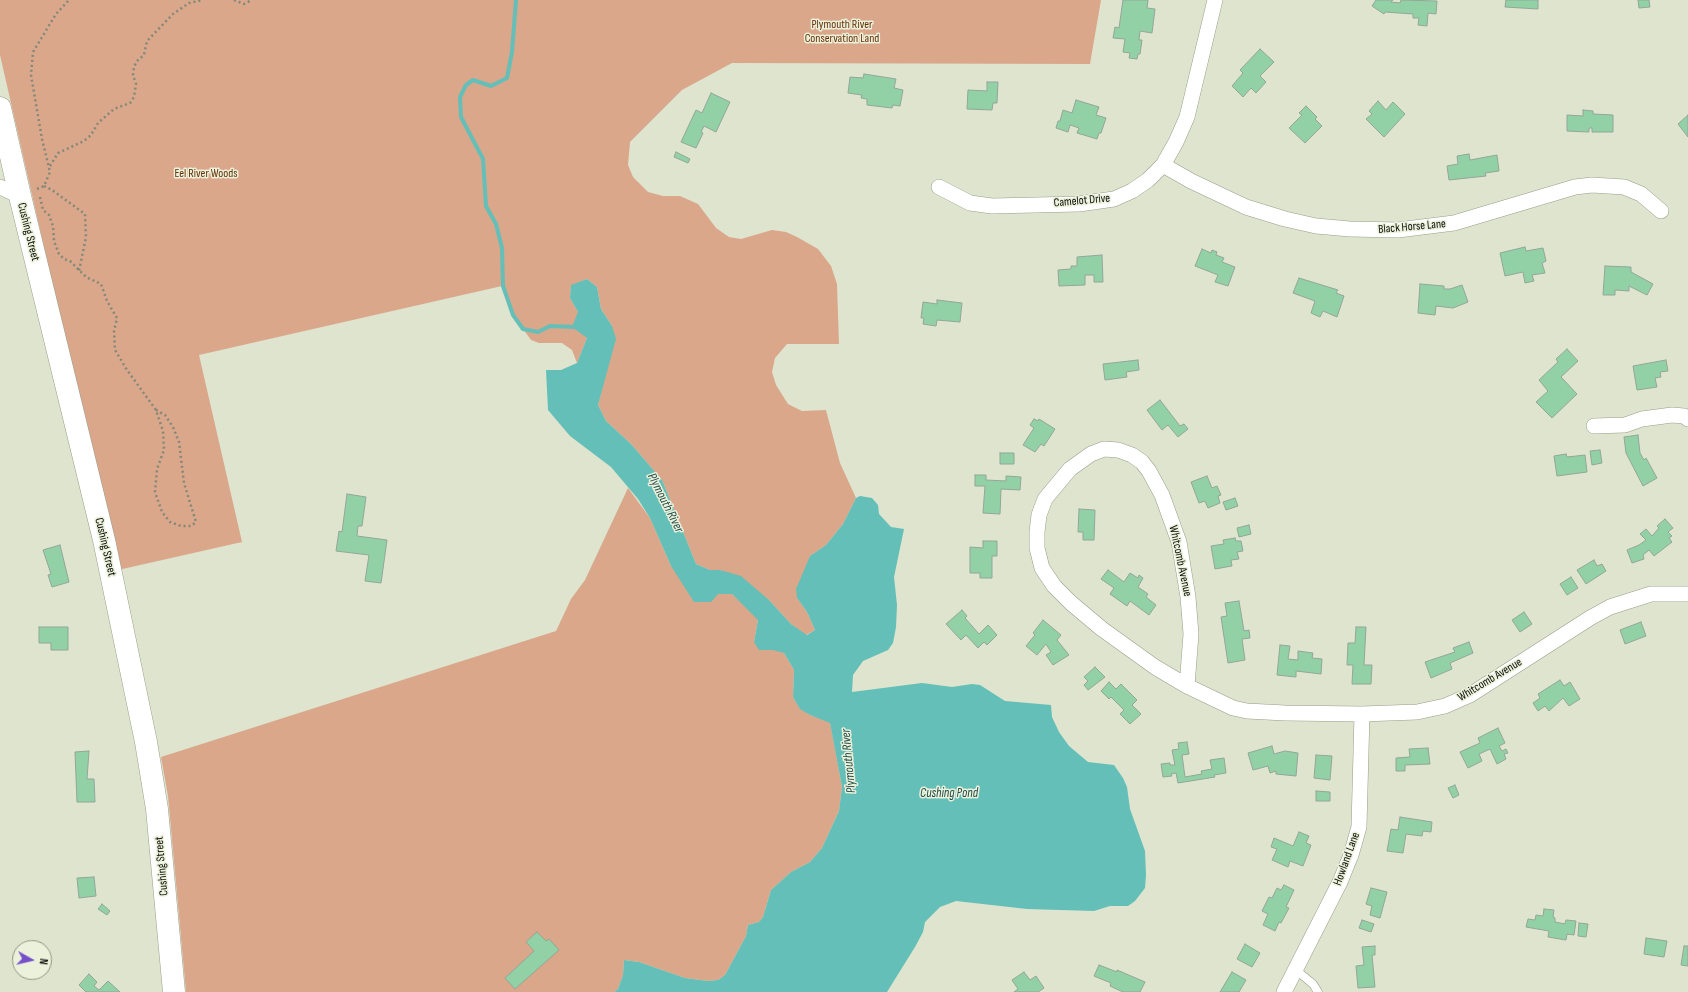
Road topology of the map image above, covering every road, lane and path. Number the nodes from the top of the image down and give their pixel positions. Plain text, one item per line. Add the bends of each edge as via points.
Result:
1 (68, 0) edge
2 (204, 0) edge
3 (234, 0) edge
4 (252, 0) edge
5 (1215, 0) edge
6 (0, 108) edge
7 (1163, 165) junction
8 (50, 166) junction
9 (44, 186) junction
10 (0, 187) edge
11 (939, 187) dead end
12 (28, 193) junction
13 (1660, 211) dead end
14 (79, 271) junction
15 (156, 410) junction
16 (1688, 419) edge
17 (1594, 426) dead end
18 (1688, 594) edge
19 (1187, 686) junction
20 (1362, 714) junction
21 (1296, 970) junction
22 (174, 992) edge
23 (1284, 992) edge
24 (1318, 992) edge

1 - 8 path via 32,52 31,75 41,134
2 - 8 path via 189,3 173,14 147,41 144,55 134,67 136,87 130,103 114,109 98,123 84,141 58,153
3 - 4 path via 244,4
5 - 7 street, Camelot Drive via 1187,117
6 - 12 street, Cushing Street
7 - 11 street, Camelot Drive via 1132,191 1096,203 992,206 970,203
7 - 13 street, Black Horse Lane via 1246,207 1316,226 1398,230 1454,222 1575,187 1592,185 1624,187 1641,194
8 - 9 path
9 - 12 path
9 - 14 path via 85,214 86,237
10 - 12 street
12 - 14 path via 42,202 44,210 49,215 59,254
12 - 22 street, Cushing Street via 146,742 157,809
14 - 15 path via 101,284 117,318 114,331 116,350
15 - 15 path via 163,430 164,450 157,470 155,492 162,512 170,522 191,526 196,522 184,483 179,442 165,415
16 - 17 street via 1672,415 1642,419 1625,426
18 - 20 street, Whitcomb Avenue via 1651,594 1610,607 1470,695 1445,706 1417,712
19 - 19 street, Whitcomb Avenue via 1155,667 1071,603 1054,586 1042,568 1037,548 1037,532 1045,498 1070,469 1091,454 1104,449 1118,450 1142,462 1162,495 1179,542 1191,634
19 - 20 street, Whitcomb Avenue via 1233,708 1247,711
20 - 21 street, Howland Lane via 1359,827 1352,855
21 - 23 street, Howland Lane
21 - 24 lane via 1313,984

